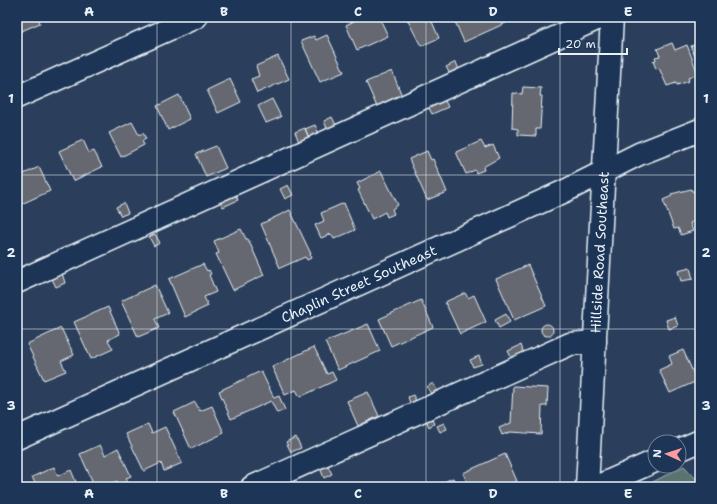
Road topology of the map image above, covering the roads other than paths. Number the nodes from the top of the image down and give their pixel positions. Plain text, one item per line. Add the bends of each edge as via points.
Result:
1 (196, 17) edge
2 (602, 17) edge
3 (612, 17) edge
4 (17, 97) edge
5 (700, 130) edge
6 (604, 172) junction
7 (17, 282) edge
8 (595, 342) junction
9 (17, 438) edge
10 (700, 441) edge
11 (687, 447) edge
12 (647, 465) edge
13 (252, 487) edge
14 (587, 487) edge
15 (596, 487) edge

1 - 4 street
2 - 7 street
3 - 6 street, Hillside Road Southeast
5 - 6 street, Chaplin Street Southeast via 639,154
6 - 8 street, Hillside Road Southeast
6 - 9 street, Chaplin Street Southeast
8 - 13 street via 570,344
8 - 14 street, Hillside Road Southeast
10 - 11 street
12 - 15 street

